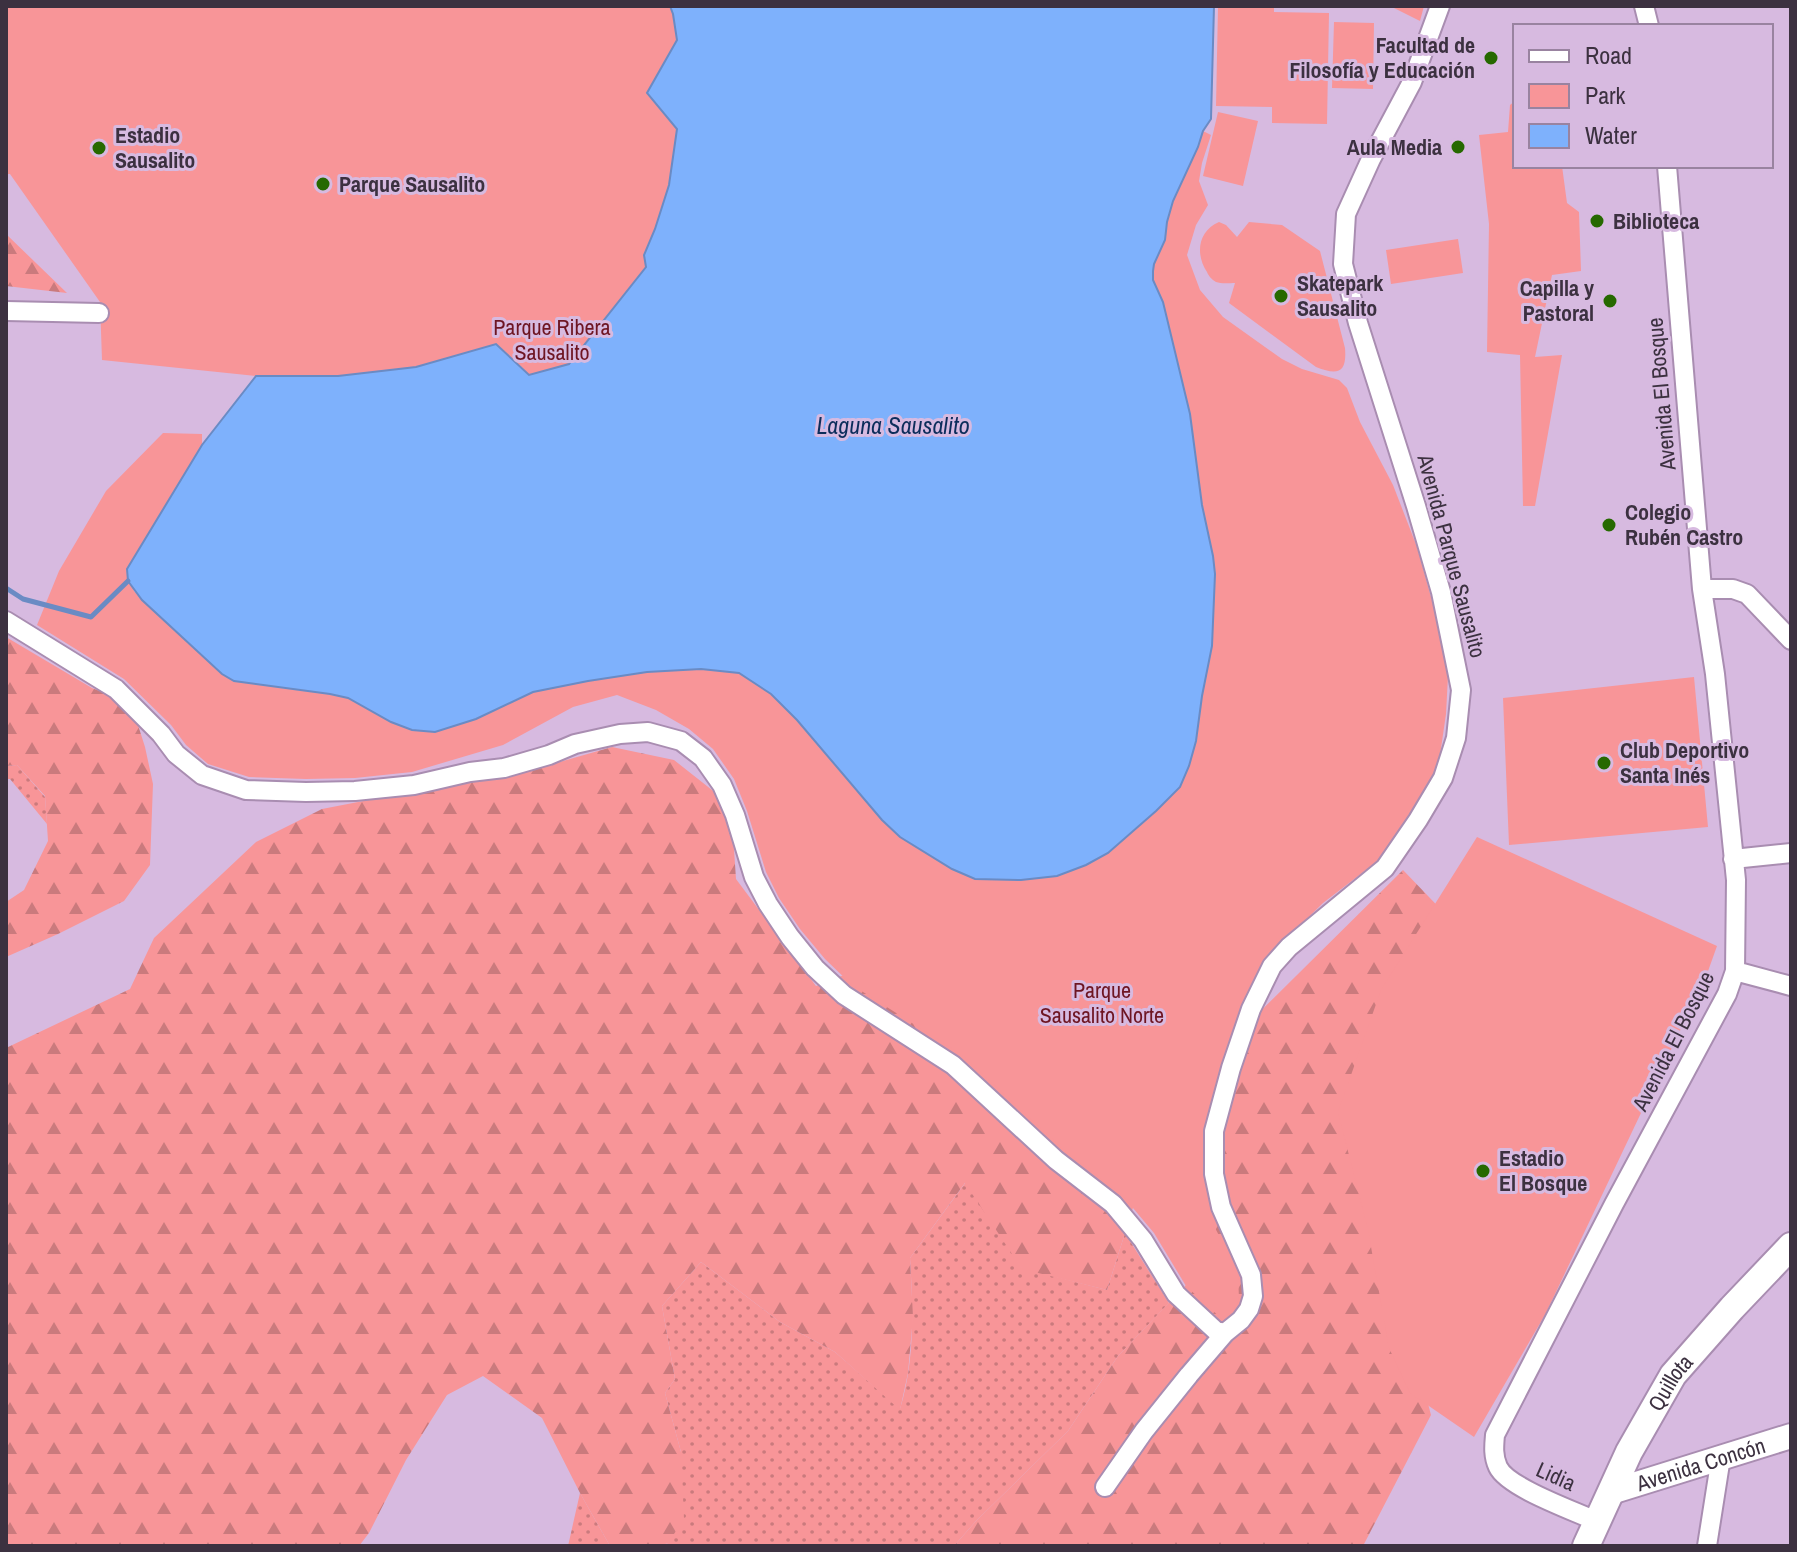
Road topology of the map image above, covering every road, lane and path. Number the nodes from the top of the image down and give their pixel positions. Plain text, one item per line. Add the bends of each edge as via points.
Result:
1 (1440, 6) edge
2 (1667, 168) edge
3 (6, 311) edge
4 (99, 313) dead end
5 (1702, 589) junction
6 (6, 621) edge
7 (1791, 640) edge
8 (1791, 853) edge
9 (1733, 859) junction
10 (1735, 971) junction
11 (1791, 986) edge
12 (1787, 1254) edge
13 (1225, 1333) junction
14 (1791, 1436) edge
15 (1721, 1457) junction
16 (1498, 1469) joint
17 (1105, 1487) dead end
18 (1611, 1492) junction
19 (1598, 1522) junction
20 (1586, 1546) edge
21 (1707, 1546) edge

1 - 13 street, Avenida Parque Sausalito via 1412,82 1346,214 1343,264 1441,592 1461,690 1456,738 1443,778 1385,868 1289,947 1272,966 1251,1009 1214,1131 1221,1207 1251,1275 1253,1296 1241,1320
2 - 5 street, Avenida El Bosque
3 - 4 street
5 - 7 street via 1747,594
5 - 9 street, Avenida El Bosque
6 - 13 street via 116,689 202,775 246,790 355,791 414,785 504,768 620,734 648,732 681,741 703,758 722,785 754,877 815,968 844,995 953,1065 1056,1160 1113,1204 1176,1294 1216,1331
8 - 9 street
9 - 10 street, Avenida El Bosque
10 - 11 street
10 - 16 street, Avenida El Bosque via 1495,1435
12 - 18 main road, Quillota via 1673,1375
13 - 17 street, Avenida Parque Sausalito
14 - 15 street, Avenida Concón
15 - 18 street, Avenida Concón
15 - 21 street
16 - 19 street, Lidia via 1513,1483
18 - 19 main road, Quillota
19 - 20 main road, Quillota

